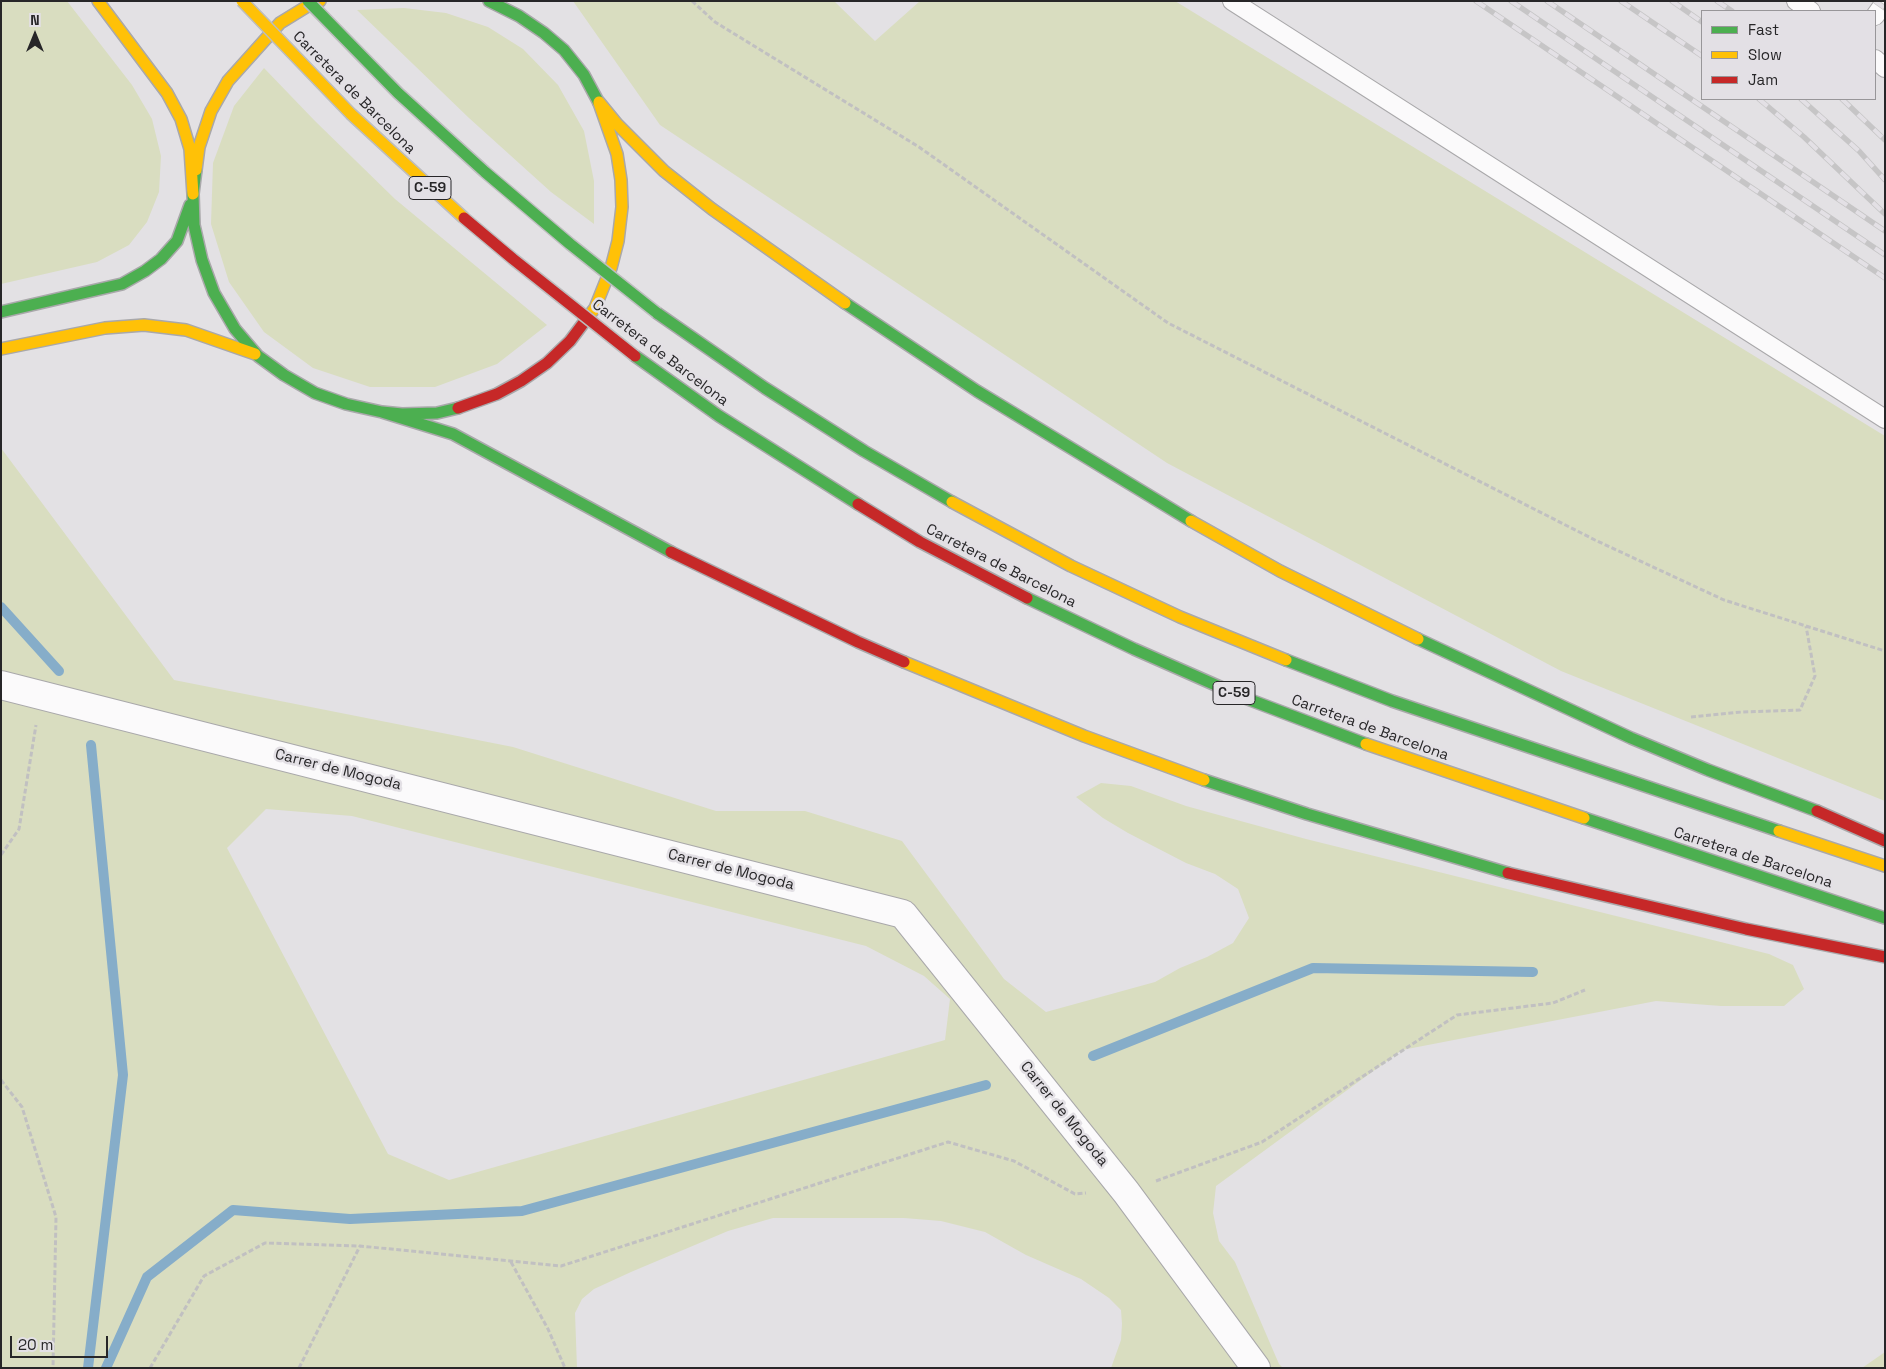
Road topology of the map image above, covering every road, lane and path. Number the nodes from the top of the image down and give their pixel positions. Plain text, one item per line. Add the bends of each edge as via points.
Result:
1 (98, 1) edge
2 (242, 1) edge
3 (308, 1) edge
4 (320, 1) edge
5 (489, 1) edge
6 (692, 1) edge
7 (1232, 1) edge
8 (1796, 1) edge
9 (1885, 2) edge
10 (1810, 10) edge
11 (1876, 15) edge
12 (599, 102) junction
13 (193, 194) junction
14 (1, 312) edge
15 (1, 349) edge
16 (258, 356) junction
17 (382, 412) junction
18 (1885, 419) edge
19 (1806, 626) junction
20 (1885, 651) edge
21 (1, 685) edge
22 (40, 695) junction
23 (1691, 717) dead end
24 (1885, 841) edge
25 (1, 855) edge
26 (1885, 866) edge
27 (1885, 918) edge
28 (1885, 957) edge
29 (1585, 990) dead end
30 (1, 1080) edge
31 (1126, 1192) junction
32 (360, 1246) junction
33 (510, 1261) junction
34 (53, 1368) edge
35 (150, 1368) edge
36 (299, 1368) edge
37 (564, 1368) edge
38 (1256, 1368) edge

1 - 13 main road via 167,93 181,119 190,149
2 - 27 main road, Carretera de Barcelona / C-59, bridge via 351,114 438,196 513,259 635,356 719,416 920,542 1134,650 1245,698 1489,787
3 - 26 main road, Carretera de Barcelona, bridge via 398,93 478,165 570,244 657,312 765,388 966,510 1071,566 1180,617 1282,659 1392,701
4 - 13 main road via 280,24 228,81 211,111 199,147
5 - 12 main road via 519,16 564,50 584,75
6 - 19 path via 715,22 919,147 1168,323 1595,540 1724,600
7 - 18 lane
8 - 10 lane
9 - 11 lane
12 - 17 main road via 617,154 622,208 611,268 595,308 570,341 547,363 497,394 437,413
12 - 24 main road via 664,171 807,277 977,391 1178,514 1368,616 1514,684 1632,738
13 - 14 main road via 177,241 145,271 122,284
13 - 16 main road via 194,225 214,294 235,329
15 - 16 main road via 105,328 144,325 186,330
16 - 17 main road via 315,392 346,404
17 - 28 main road via 453,434 676,555 858,642 1056,725 1184,773 1325,820 1516,875 1727,925
19 - 20 path
19 - 23 path via 1815,676 1800,710
21 - 22 street, Carrer de Mogoda
22 - 25 path via 19,829
22 - 31 street, Carrer de Mogoda via 903,914
29 - 31 path via 1553,1003 1457,1015 1262,1142
30 - 34 path via 22,1107 56,1217
31 - 33 path via 1075,1194 1014,1161 948,1142 561,1266
31 - 38 street, Carrer de Mogoda
32 - 33 path
32 - 35 path via 264,1243 204,1276
32 - 36 path
33 - 37 path via 548,1329

